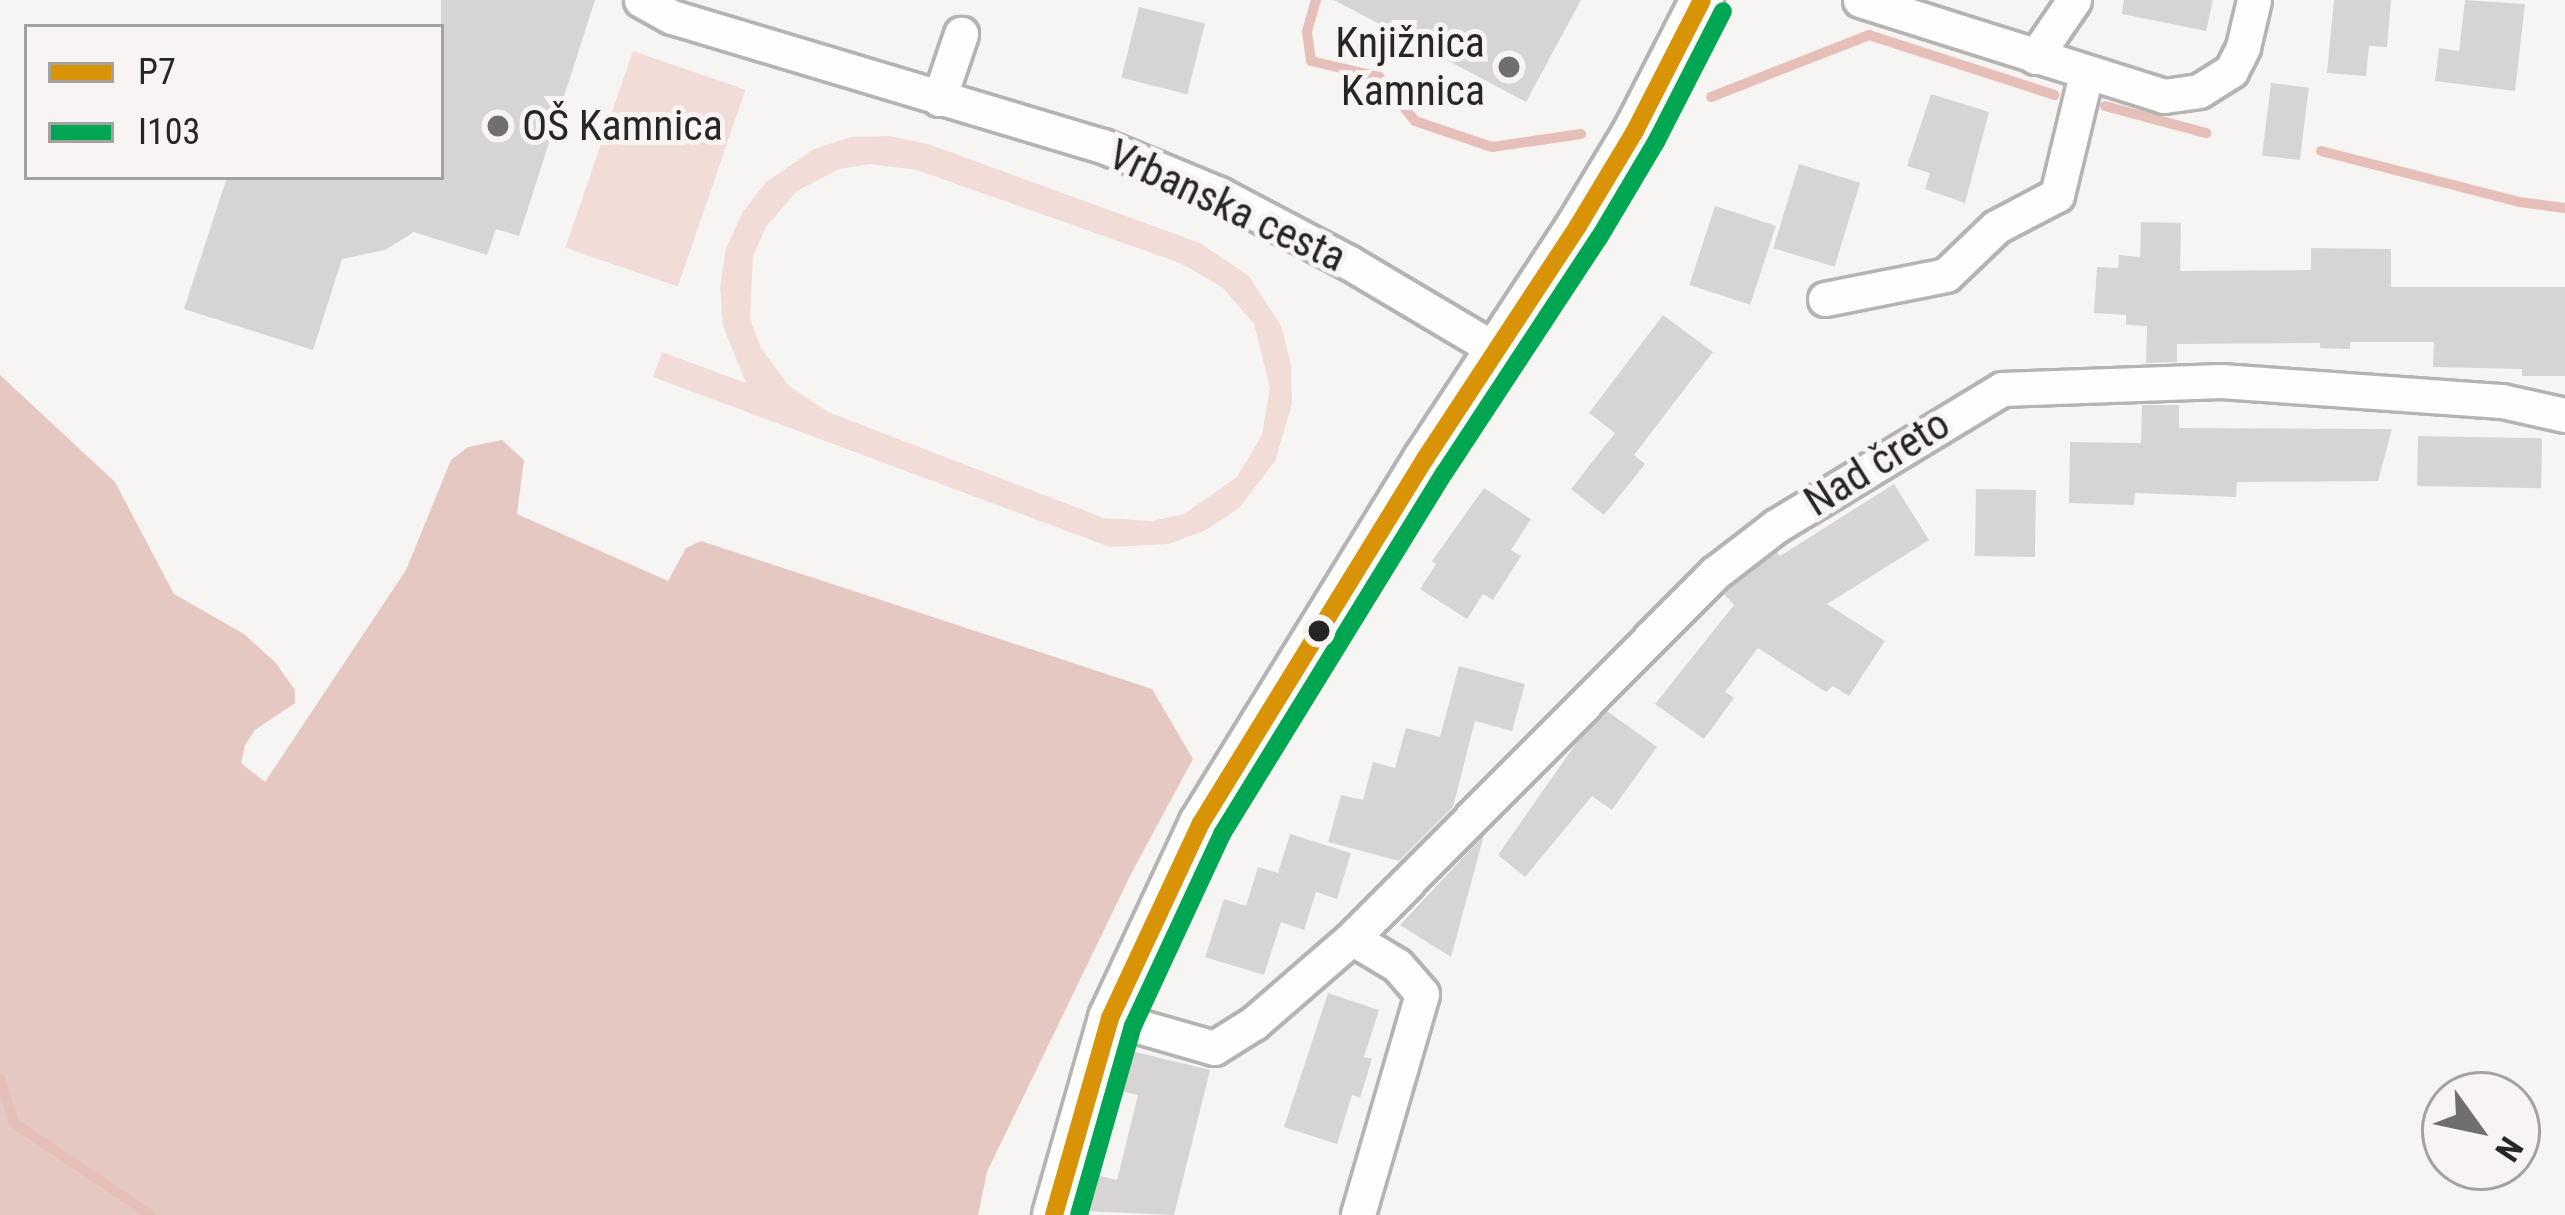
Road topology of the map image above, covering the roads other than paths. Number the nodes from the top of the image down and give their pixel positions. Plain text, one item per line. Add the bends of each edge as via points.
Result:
1 (641, 0) edge
2 (1702, 0) edge
3 (1860, 0) edge
4 (2074, 0) edge
5 (2254, 0) edge
6 (1904, 6) edge
7 (961, 34) dead end
8 (2035, 57) junction
9 (2086, 74) junction
10 (939, 99) junction
11 (1825, 298) dead end
12 (1498, 351) junction
13 (2565, 415) edge
14 (1352, 938) junction
15 (1110, 1018) junction
16 (1054, 1215) edge
17 (1358, 1215) edge

1 - 10 street, Vrbanska cesta via 672,17
2 - 12 street via 1635,131
3 - 6 street
4 - 8 street
5 - 9 street via 2231,71 2199,91 2164,96
6 - 8 street
7 - 10 street
8 - 9 street
9 - 11 street via 2057,195 1996,227 1946,274
10 - 12 street, Vrbanska cesta via 1103,146 1219,194
12 - 15 street via 1201,823
13 - 14 street, Nad čreto via 2502,401 2221,381 2002,389 1775,526 1715,573
14 - 15 street, Nad čreto via 1254,1024 1214,1048
14 - 17 street via 1397,965 1422,994
15 - 16 street

